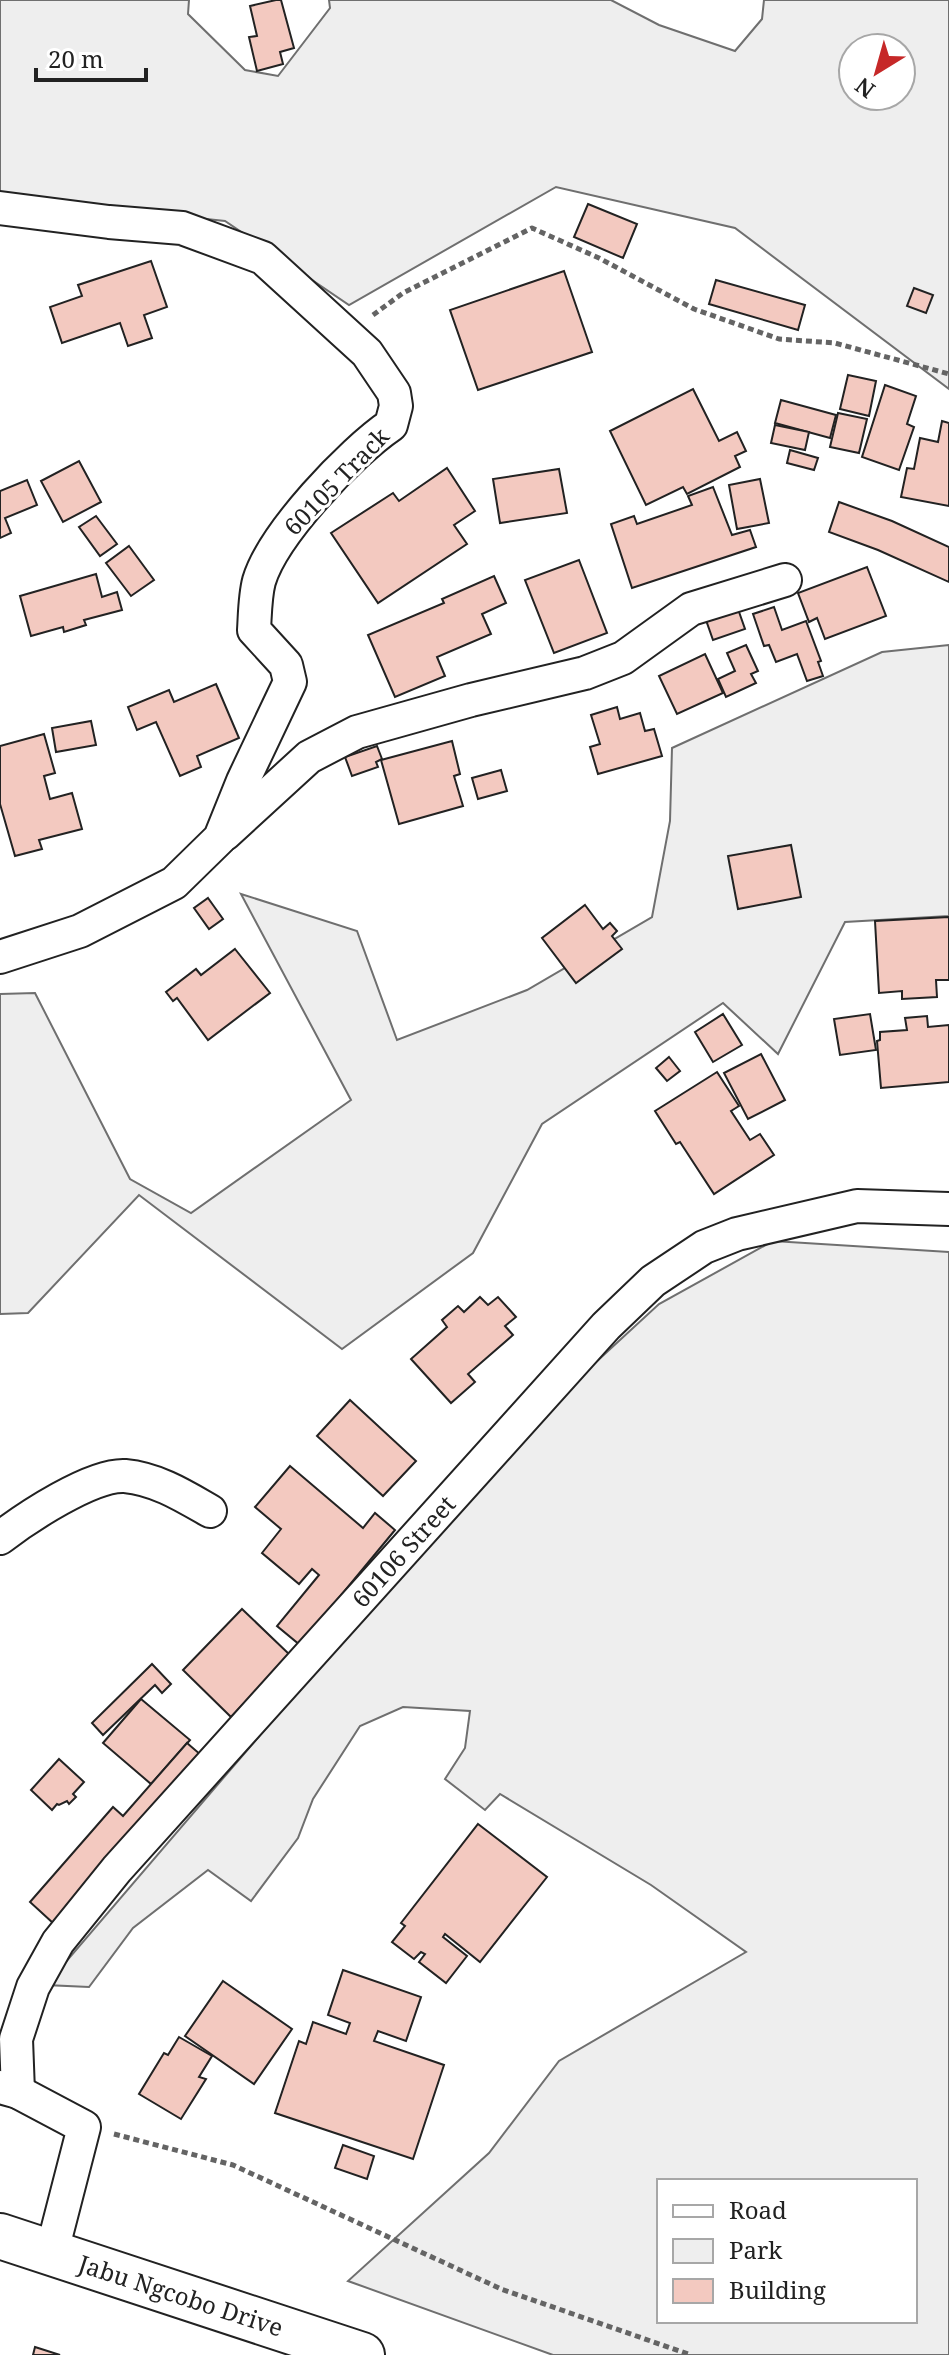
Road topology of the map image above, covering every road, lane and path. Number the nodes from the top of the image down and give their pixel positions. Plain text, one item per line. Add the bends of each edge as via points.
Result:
1 (0, 208) edge
2 (347, 334) junction
3 (949, 374) edge
4 (785, 580) dead end
5 (220, 838) junction
6 (0, 957) edge
7 (949, 1209) edge
8 (210, 1511) dead end
9 (0, 1538) edge
10 (8, 2031) edge
11 (9, 2089) edge
12 (84, 2127) junction
13 (0, 2236) edge
14 (52, 2251) junction
15 (362, 2355) edge
16 (691, 2355) edge

1 - 2 street, 60105 Track via 182,228 263,258
2 - 3 path via 403,293 532,228 694,309 779,339 835,343
2 - 5 street, 60105 Track via 367,353 394,393 396,406 391,425 369,440 281,536 259,580 254,630 286,665 290,682
4 - 5 street via 691,609 623,658 585,673 357,732 309,757
5 - 6 street, 60105 Track via 174,883 80,931
7 - 10 street, 60106 Street via 857,1206 786,1222 704,1247 653,1281 606,1326 117,1869 58,1942
8 - 9 street via 164,1485 123,1476 75,1489
10 - 11 street, 60106 Street
11 - 12 street
12 - 14 street
12 - 16 path via 233,2165 501,2289
13 - 14 main road, Jabu Ngcobo Drive
14 - 15 main road, Jabu Ngcobo Drive

